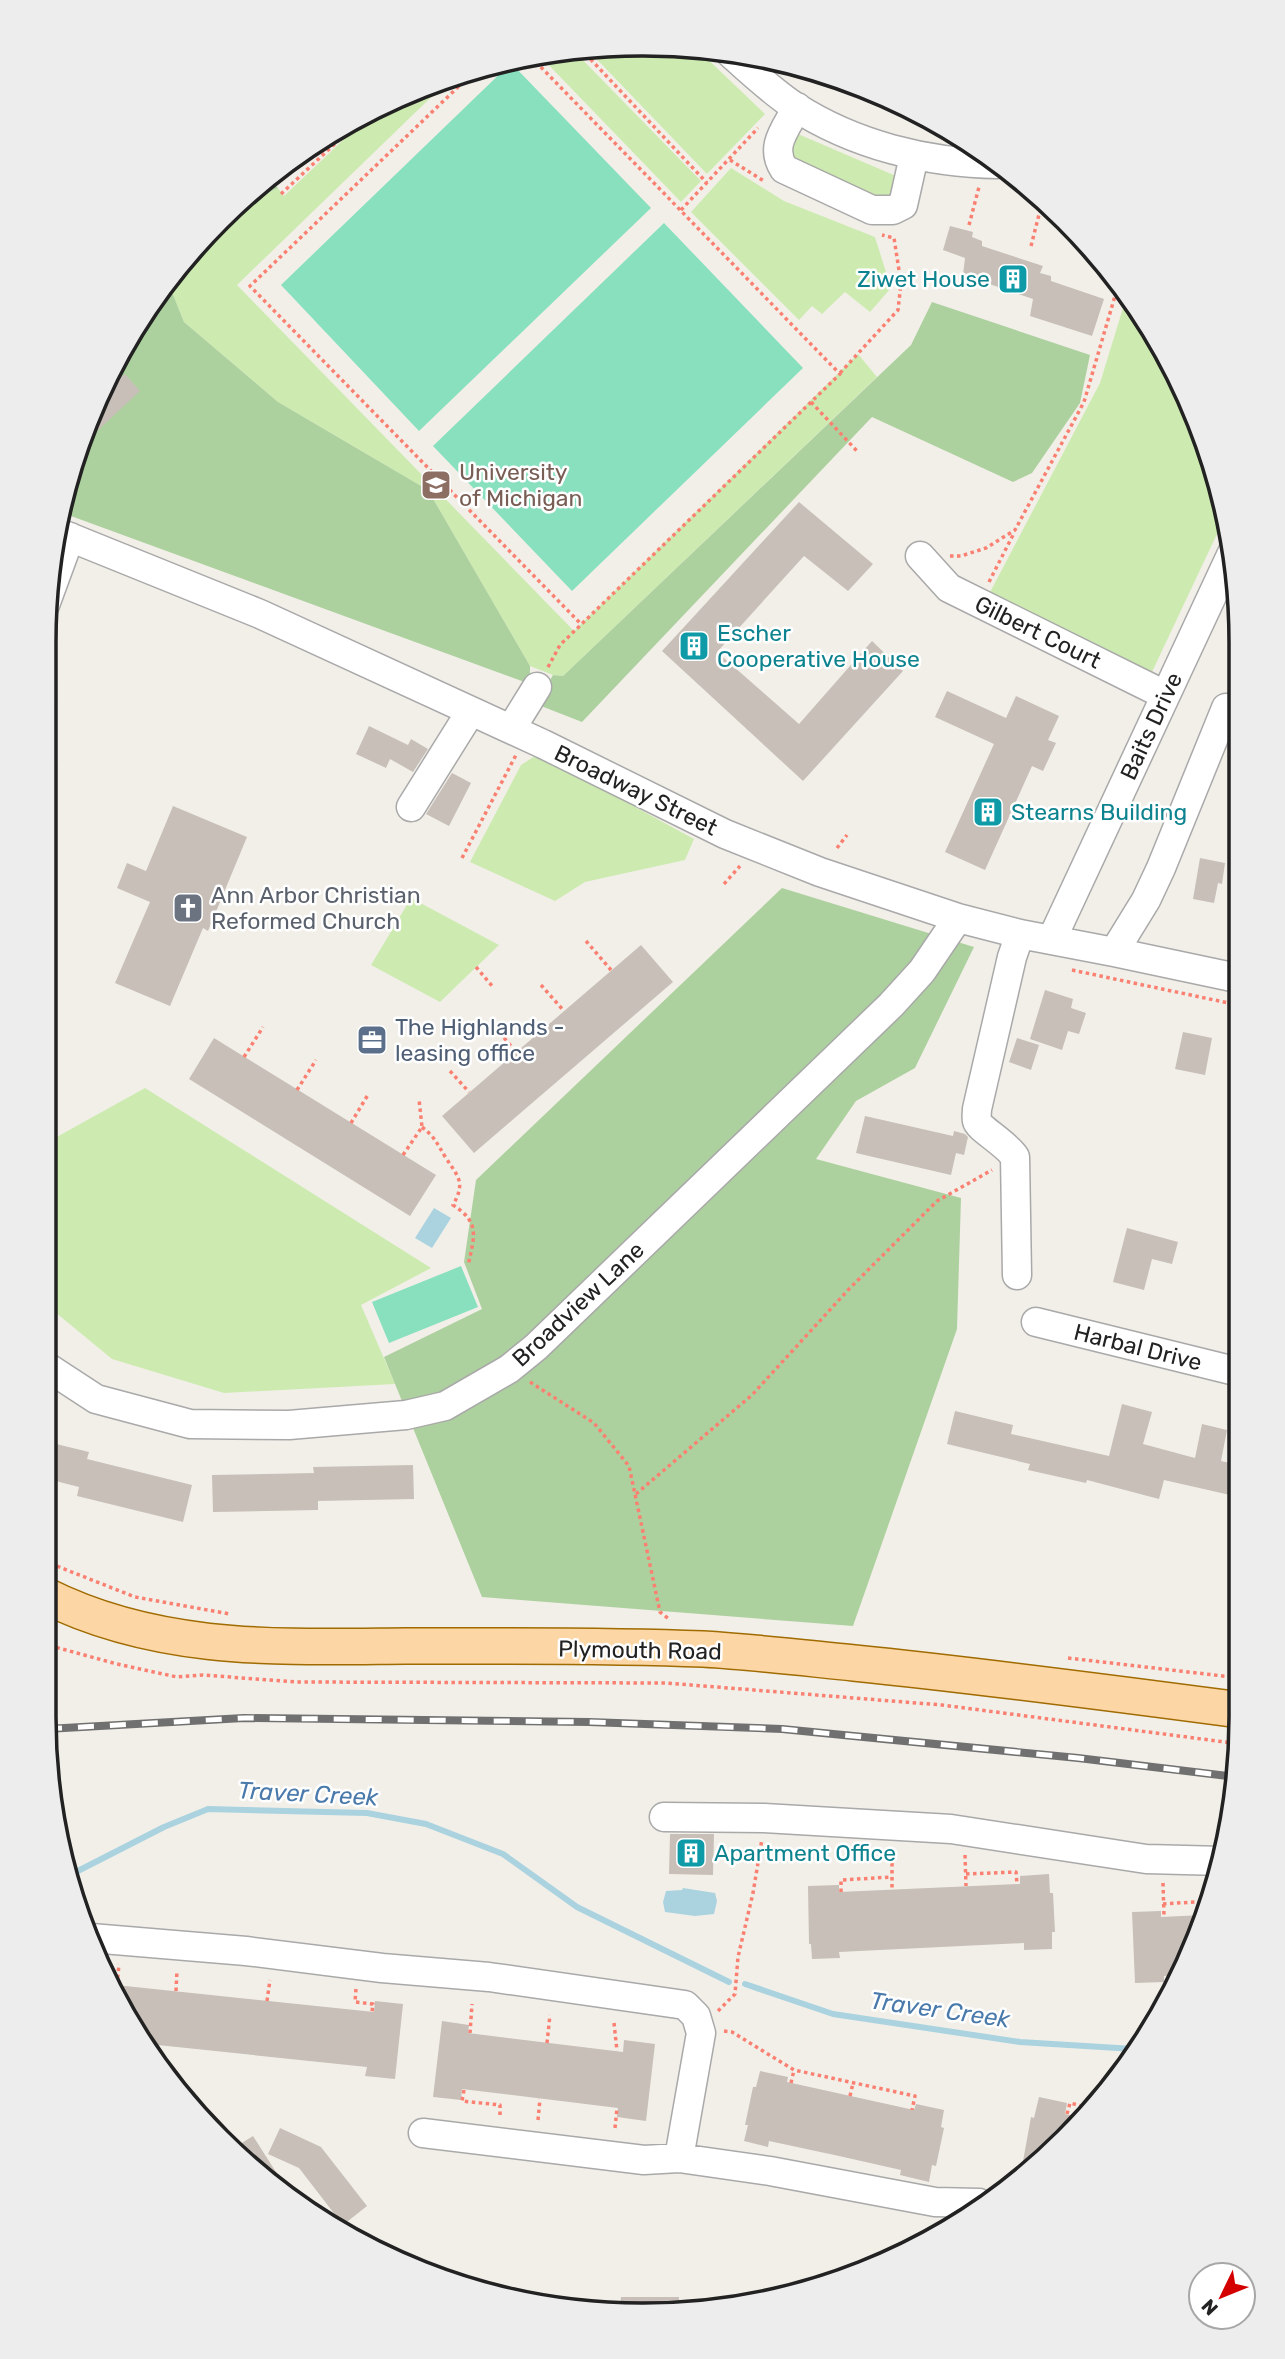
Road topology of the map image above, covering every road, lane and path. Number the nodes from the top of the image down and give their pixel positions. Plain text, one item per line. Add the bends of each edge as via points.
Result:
1 (591, 58) edge
2 (539, 65) edge
3 (744, 65) edge
4 (460, 85) edge
5 (797, 107) junction
6 (764, 121) dead end
7 (335, 144) edge
8 (914, 156) junction
9 (730, 160) junction
10 (988, 172) edge
11 (707, 183) junction
12 (768, 184) dead end
13 (281, 194) dead end
14 (681, 210) junction
15 (1040, 212) edge
16 (969, 225) dead end
17 (879, 234) dead end
18 (1031, 246) dead end
19 (1115, 295) edge
20 (840, 374) junction
21 (811, 402) junction
22 (857, 451) dead end
23 (1016, 530) junction
24 (66, 536) edge
25 (930, 556) joint
26 (1224, 569) edge
27 (978, 603) junction
28 (581, 624) junction
29 (537, 687) joint
30 (1165, 695) junction
31 (1226, 708) dead end
32 (471, 711) junction
33 (514, 741) junction
34 (411, 807) dead end
35 (847, 835) dead end
36 (837, 848) dead end
37 (462, 859) dead end
38 (958, 918) junction
39 (1020, 934) junction
40 (1052, 939) junction
41 (586, 941) dead end
42 (1114, 952) junction
43 (476, 967) dead end
44 (1064, 968) dead end
45 (611, 970) dead end
46 (1229, 976) edge
47 (541, 985) dead end
48 (493, 987) dead end
49 (1229, 1003) edge
50 (564, 1011) dead end
51 (263, 1027) dead end
52 (495, 1027) dead end
53 (516, 1052) dead end
54 (244, 1057) dead end
55 (316, 1060) dead end
56 (450, 1071) dead end
57 (297, 1090) dead end
58 (469, 1092) dead end
59 (369, 1093) dead end
60 (419, 1100) dead end
61 (351, 1123) dead end
62 (422, 1127) junction
63 (403, 1155) dead end
64 (1015, 1157) junction
65 (468, 1266) dead end
66 (1017, 1275) dead end
67 (1036, 1322) dead end
68 (509, 1369) junction
69 (1229, 1370) edge
70 (56, 1373) edge
71 (636, 1494) junction
72 (56, 1566) edge
73 (56, 1601) edge
74 (239, 1616) dead end
75 (670, 1619) dead end
76 (56, 1647) edge
77 (1229, 1709) edge
78 (1228, 1742) edge
79 (664, 1817) dead end
80 (764, 1818) junction
81 (891, 1855) dead end
82 (965, 1859) dead end
83 (1211, 1861) edge
84 (966, 1874) junction
85 (892, 1877) junction
86 (1017, 1884) dead end
87 (966, 1886) dead end
88 (1163, 1888) dead end
89 (892, 1889) dead end
90 (841, 1892) dead end
91 (1199, 1901) edge
92 (1164, 1903) junction
93 (1164, 1916) dead end
94 (100, 1939) edge
95 (119, 1964) dead end
96 (177, 1970) dead end
97 (118, 1979) edge
98 (270, 1980) dead end
99 (356, 1989) dead end
100 (176, 1991) dead end
101 (267, 2001) dead end
102 (472, 2004) dead end
103 (372, 2012) dead end
104 (550, 2015) dead end
105 (614, 2024) dead end
106 (701, 2029) junction
107 (470, 2033) dead end
108 (547, 2043) dead end
109 (617, 2051) dead end
110 (794, 2070) junction
111 (791, 2083) dead end
112 (853, 2083) junction
113 (464, 2090) dead end
114 (849, 2095) dead end
115 (540, 2099) dead end
116 (1081, 2106) edge
117 (617, 2108) dead end
118 (912, 2110) dead end
119 (1067, 2114) dead end
120 (500, 2115) dead end
121 (538, 2120) dead end
122 (615, 2128) dead end
123 (422, 2133) dead end
124 (679, 2158) junction
125 (970, 2203) edge

1 - 11 path
2 - 14 path
3 - 5 street
4 - 28 path via 250,286
5 - 8 street via 836,129
5 - 8 street via 776,148 778,161 784,169 872,210 893,211 903,205
6 - 9 path
7 - 13 path
8 - 10 street
9 - 11 path
9 - 12 path
10 - 16 path
11 - 14 path
14 - 20 path
15 - 18 path
17 - 20 path via 894,238 901,283 898,310
19 - 23 path via 1084,402
20 - 21 path
21 - 22 path
21 - 28 path
23 - 25 path via 961,556
23 - 27 path
24 - 32 street, Broadway Street via 260,614
25 - 27 street, Gilbert Court via 949,588
26 - 30 street, Baits Drive
27 - 30 street, Gilbert Court
28 - 29 path via 560,645
29 - 33 street
30 - 40 street, Baits Drive
31 - 42 street via 1161,868
32 - 33 street, Broadway Street
32 - 34 street
33 - 37 path
33 - 38 street, Broadway Street via 725,834
35 - 36 path
38 - 39 street, Broadway Street
38 - 68 street, Broadview Lane via 922,971 891,1004
39 - 40 street, Broadway Street
39 - 64 street via 976,1121
40 - 42 street, Broadway Street
41 - 45 path
42 - 46 street, Broadway Street
43 - 48 path
44 - 49 path
47 - 50 path
51 - 54 path
52 - 53 path
55 - 57 path
56 - 58 path
59 - 61 path
60 - 62 path
62 - 63 path
62 - 65 path via 435,1137 458,1174 461,1187 453,1206 467,1214 473,1228
64 - 66 street
64 - 71 path via 937,1201 752,1395
67 - 69 street, Harbal Drive
68 - 70 street, Broadview Lane via 445,1406 406,1415 289,1425 190,1424 96,1398
68 - 71 path via 594,1423 629,1466
71 - 75 path via 660,1612
72 - 74 path via 135,1597
73 - 77 main road, Plymouth Road via 111,1622 219,1644 704,1649 958,1674
76 - 78 path via 177,1677 296,1682 666,1683 942,1705
79 - 80 street
80 - 83 street via 951,1829 1146,1860
80 - 106 path via 735,1994
81 - 85 path
82 - 84 path
84 - 86 path via 1016,1872
84 - 87 path
85 - 89 path
85 - 90 path via 841,1880
88 - 92 path
91 - 92 path
92 - 93 path
94 - 106 street via 489,1977 685,2005
95 - 97 path
96 - 100 path
98 - 101 path
99 - 103 path via 355,2002 373,2004
102 - 107 path
104 - 108 path
105 - 109 path
106 - 110 path via 723,2037 724,2031 732,2032
106 - 124 street
110 - 111 path
110 - 112 path
112 - 114 path
112 - 118 path via 915,2096
113 - 120 path via 462,2101 500,2105
115 - 121 path
116 - 119 path via 1070,2103
117 - 122 path
123 - 124 street via 644,2160
124 - 125 street via 934,2202

